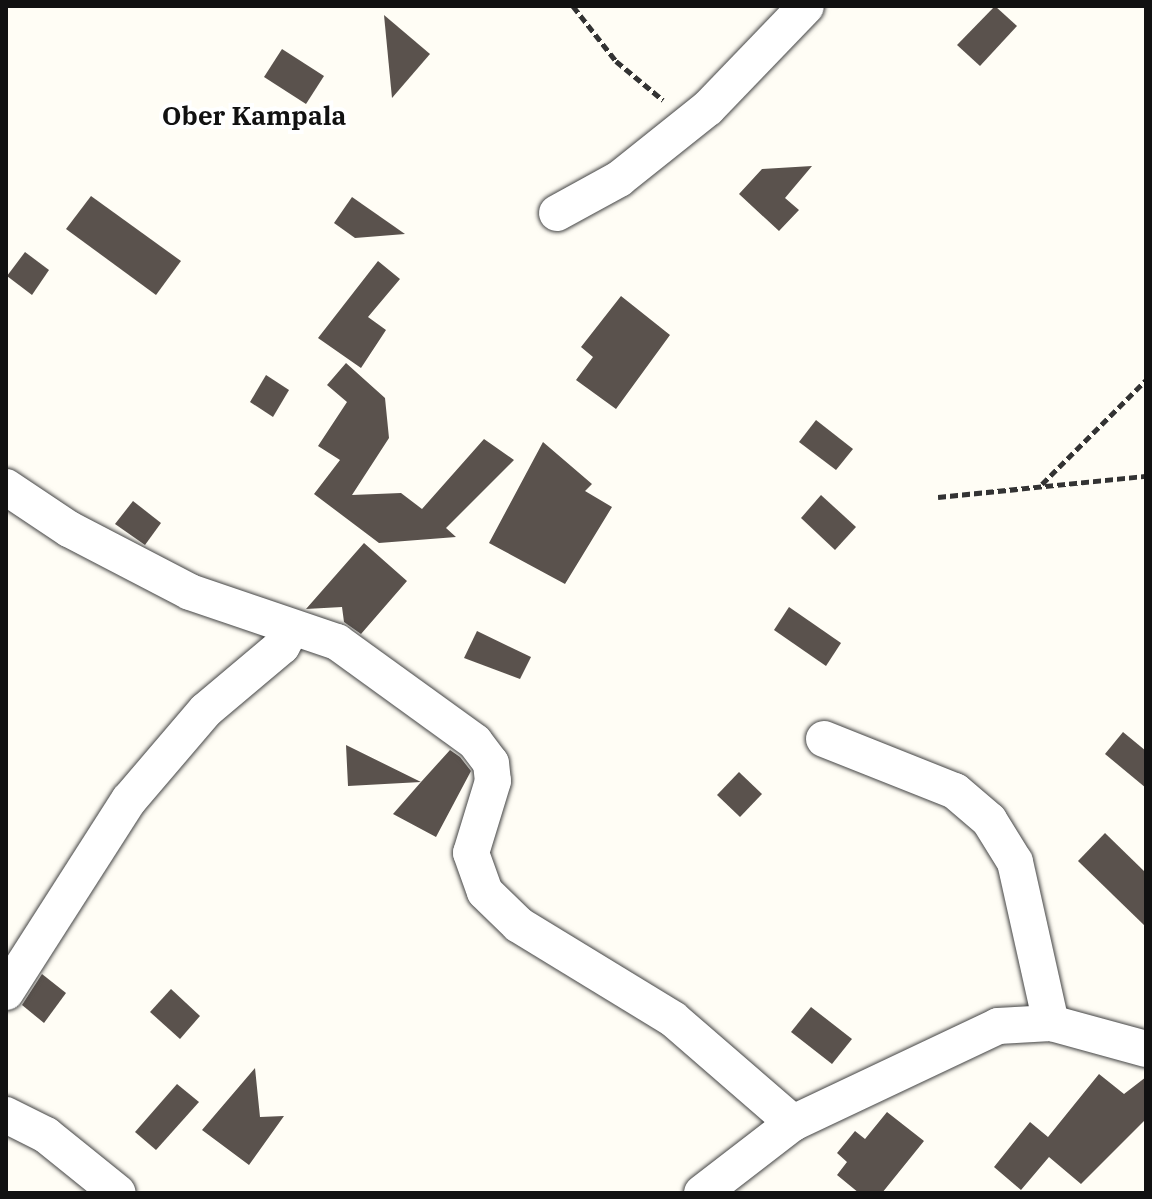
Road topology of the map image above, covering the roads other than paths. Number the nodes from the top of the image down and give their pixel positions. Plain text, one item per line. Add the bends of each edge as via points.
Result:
1 (806, 6) edge
2 (557, 213) dead end
3 (6, 487) edge
4 (291, 629) junction
5 (824, 739) dead end
6 (6, 992) edge
7 (1051, 1023) junction
8 (1146, 1049) edge
9 (6, 1115) edge
10 (793, 1123) junction
11 (118, 1193) edge
12 (702, 1193) edge

1 - 2 street via 692,117 619,179
3 - 4 street via 69,529 190,592
4 - 6 street via 282,646 206,710 129,800
4 - 10 street via 365,658 485,752 493,781 473,837 472,865 499,908 673,1019
5 - 7 street via 955,791 989,820 1015,862
7 - 8 street
7 - 10 street via 1016,1023 963,1038
9 - 11 street via 46,1135
10 - 12 street

